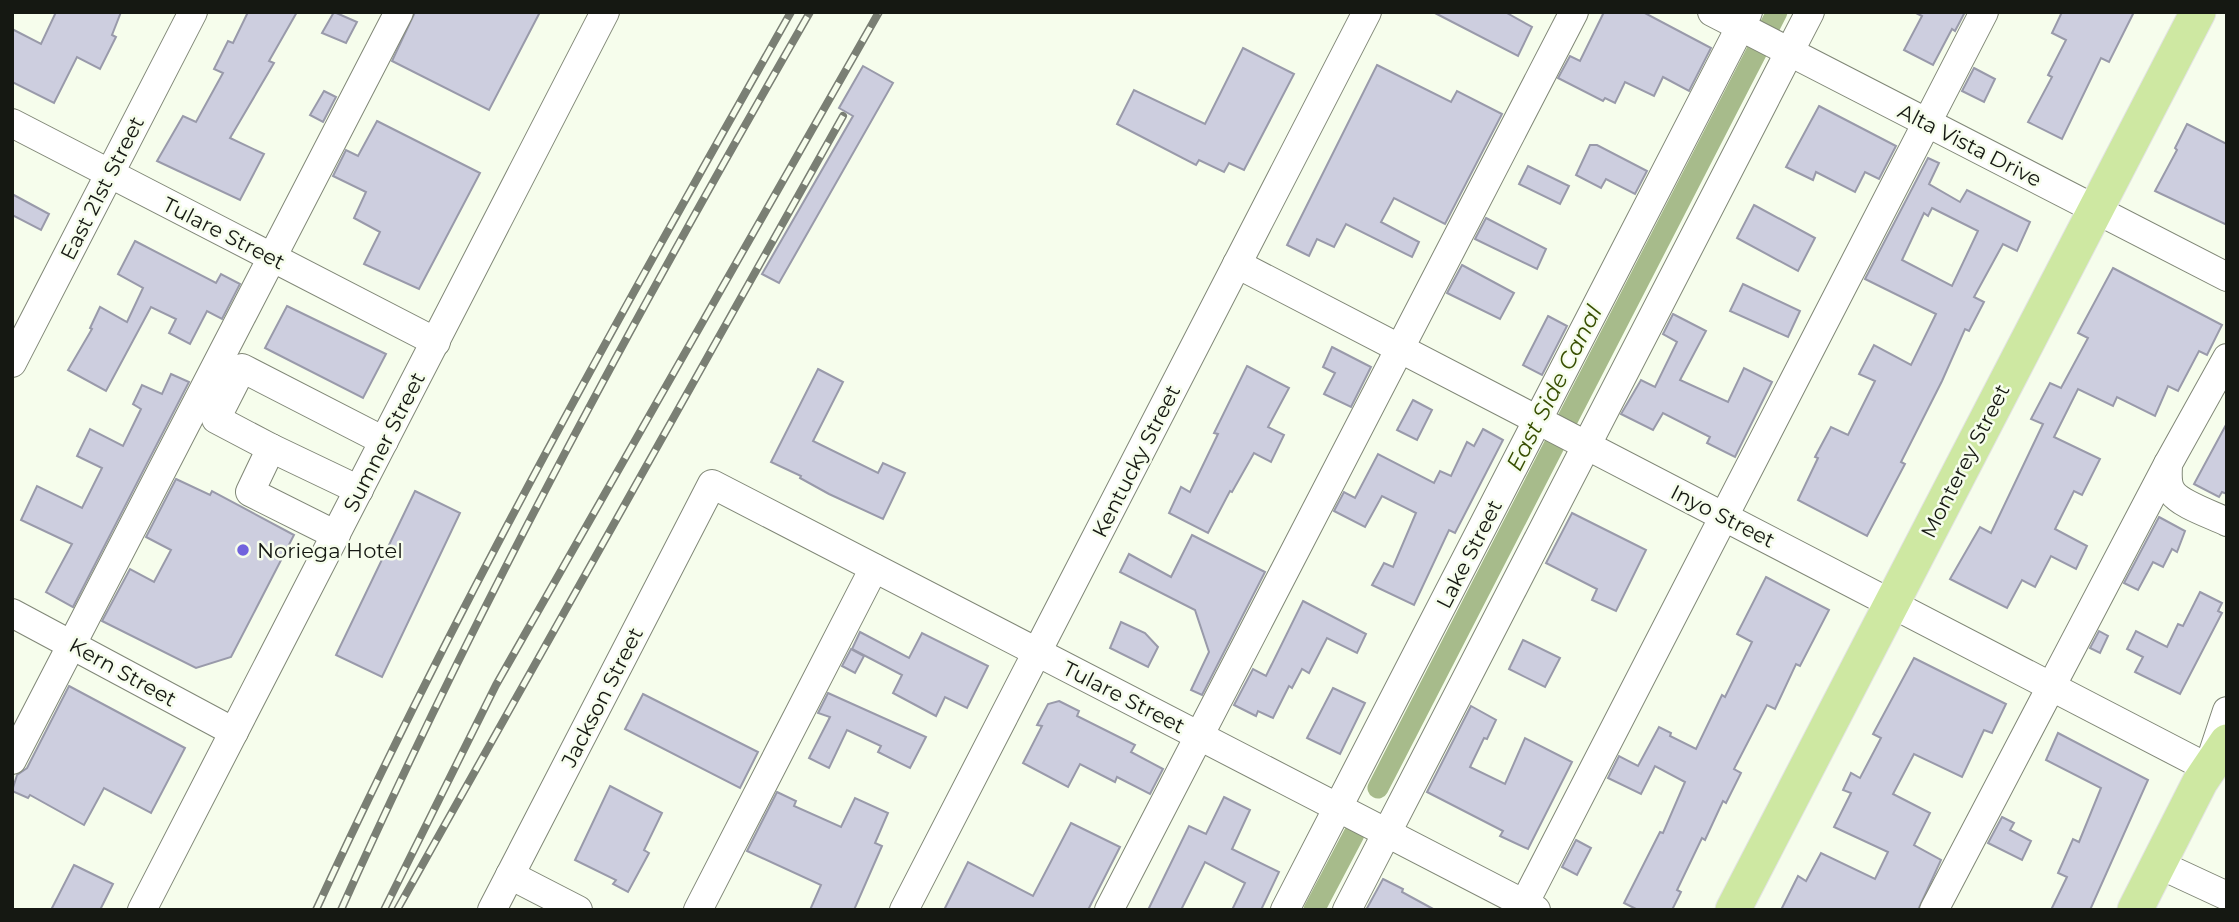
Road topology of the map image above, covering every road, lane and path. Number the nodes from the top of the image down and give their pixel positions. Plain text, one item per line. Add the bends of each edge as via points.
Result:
1 (193, 12) edge
2 (399, 12) edge
3 (606, 12) edge
4 (1367, 12) edge
5 (1574, 12) edge
6 (1712, 12) edge
7 (1810, 12) edge
8 (1984, 12) edge
9 (2198, 12) edge
10 (1744, 20) edge
11 (1790, 52) junction
12 (1927, 122) junction
13 (12, 123) edge
14 (110, 174) junction
15 (2096, 209) junction
16 (272, 258) junction
17 (1237, 264) junction
18 (2227, 277) edge
19 (436, 342) junction
20 (1400, 348) junction
21 (2227, 358) edge
22 (12, 363) edge
23 (1538, 420) junction
24 (384, 441) junction
25 (1587, 445) junction
26 (271, 448) junction
27 (2168, 464) junction
28 (712, 484) joint
29 (359, 490) junction
30 (1724, 517) junction
31 (2227, 522) edge
32 (336, 535) junction
33 (874, 568) junction
34 (1892, 604) junction
35 (12, 613) edge
36 (71, 643) junction
37 (1037, 652) junction
38 (2050, 686) junction
39 (2227, 711) edge
40 (234, 732) junction
41 (1198, 735) junction
42 (2217, 755) edge
43 (12, 760) edge
44 (1338, 807) junction
45 (1387, 833) junction
46 (2158, 864) junction
47 (510, 874) junction
48 (2227, 897) edge
49 (1527, 908) edge
50 (142, 910) edge
51 (492, 910) edge
52 (578, 910) edge
53 (698, 910) edge
54 (904, 910) edge
55 (1109, 910) edge
56 (1285, 910) edge
57 (1347, 910) edge
58 (1733, 910) edge
59 (1934, 910) edge
60 (2135, 910) edge

1 - 14 street, East 21st Street
2 - 16 street
3 - 19 street, Sumner Street
4 - 17 street, Kentucky Street
5 - 20 street
6 - 10 street, Alta Vista Drive
7 - 11 street
8 - 12 street
9 - 15 main road, Monterey Street
10 - 11 street, Alta Vista Drive
10 - 23 street, Lake Street
11 - 12 street, Alta Vista Drive
11 - 25 street
12 - 15 street, Alta Vista Drive
12 - 30 street
13 - 14 street, Tulare Street
14 - 16 street, Tulare Street
14 - 22 street, East 21st Street
15 - 18 street, Alta Vista Drive
15 - 34 main road, Monterey Street
16 - 19 street, Tulare Street
16 - 36 street
17 - 20 street, Inyo Street
17 - 37 street, Kentucky Street
19 - 24 street, Sumner Street
20 - 23 street, Inyo Street
20 - 41 street
21 - 27 street
23 - 25 street, Inyo Street
23 - 44 street, Lake Street
24 - 26 street via 242,368 216,419
24 - 29 street, Sumner Street
25 - 30 street, Inyo Street
25 - 45 street
26 - 29 street
26 - 32 street via 250,492
27 - 31 street via 2172,492
27 - 38 street
28 - 33 street, Tulare Street
28 - 47 street, Jackson Street
29 - 32 street, Sumner Street
30 - 34 street, Inyo Street
30 - 49 street
32 - 40 street, Sumner Street
33 - 37 street, Tulare Street
33 - 53 street
34 - 38 street, Inyo Street
34 - 58 main road, Monterey Street
35 - 36 street, Kern Street
36 - 40 street, Kern Street
36 - 43 street
37 - 41 street, Tulare Street
37 - 54 street, Kentucky Street
38 - 42 street, Inyo Street
38 - 59 street
39 - 42 street
40 - 50 street, Sumner Street
41 - 44 street, Tulare Street
41 - 55 street
42 - 46 main road
44 - 45 street, Tulare Street
44 - 56 street, Lake Street
45 - 49 street, Tulare Street
45 - 57 street
46 - 48 street
46 - 60 main road
47 - 51 street, Jackson Street
47 - 52 street

